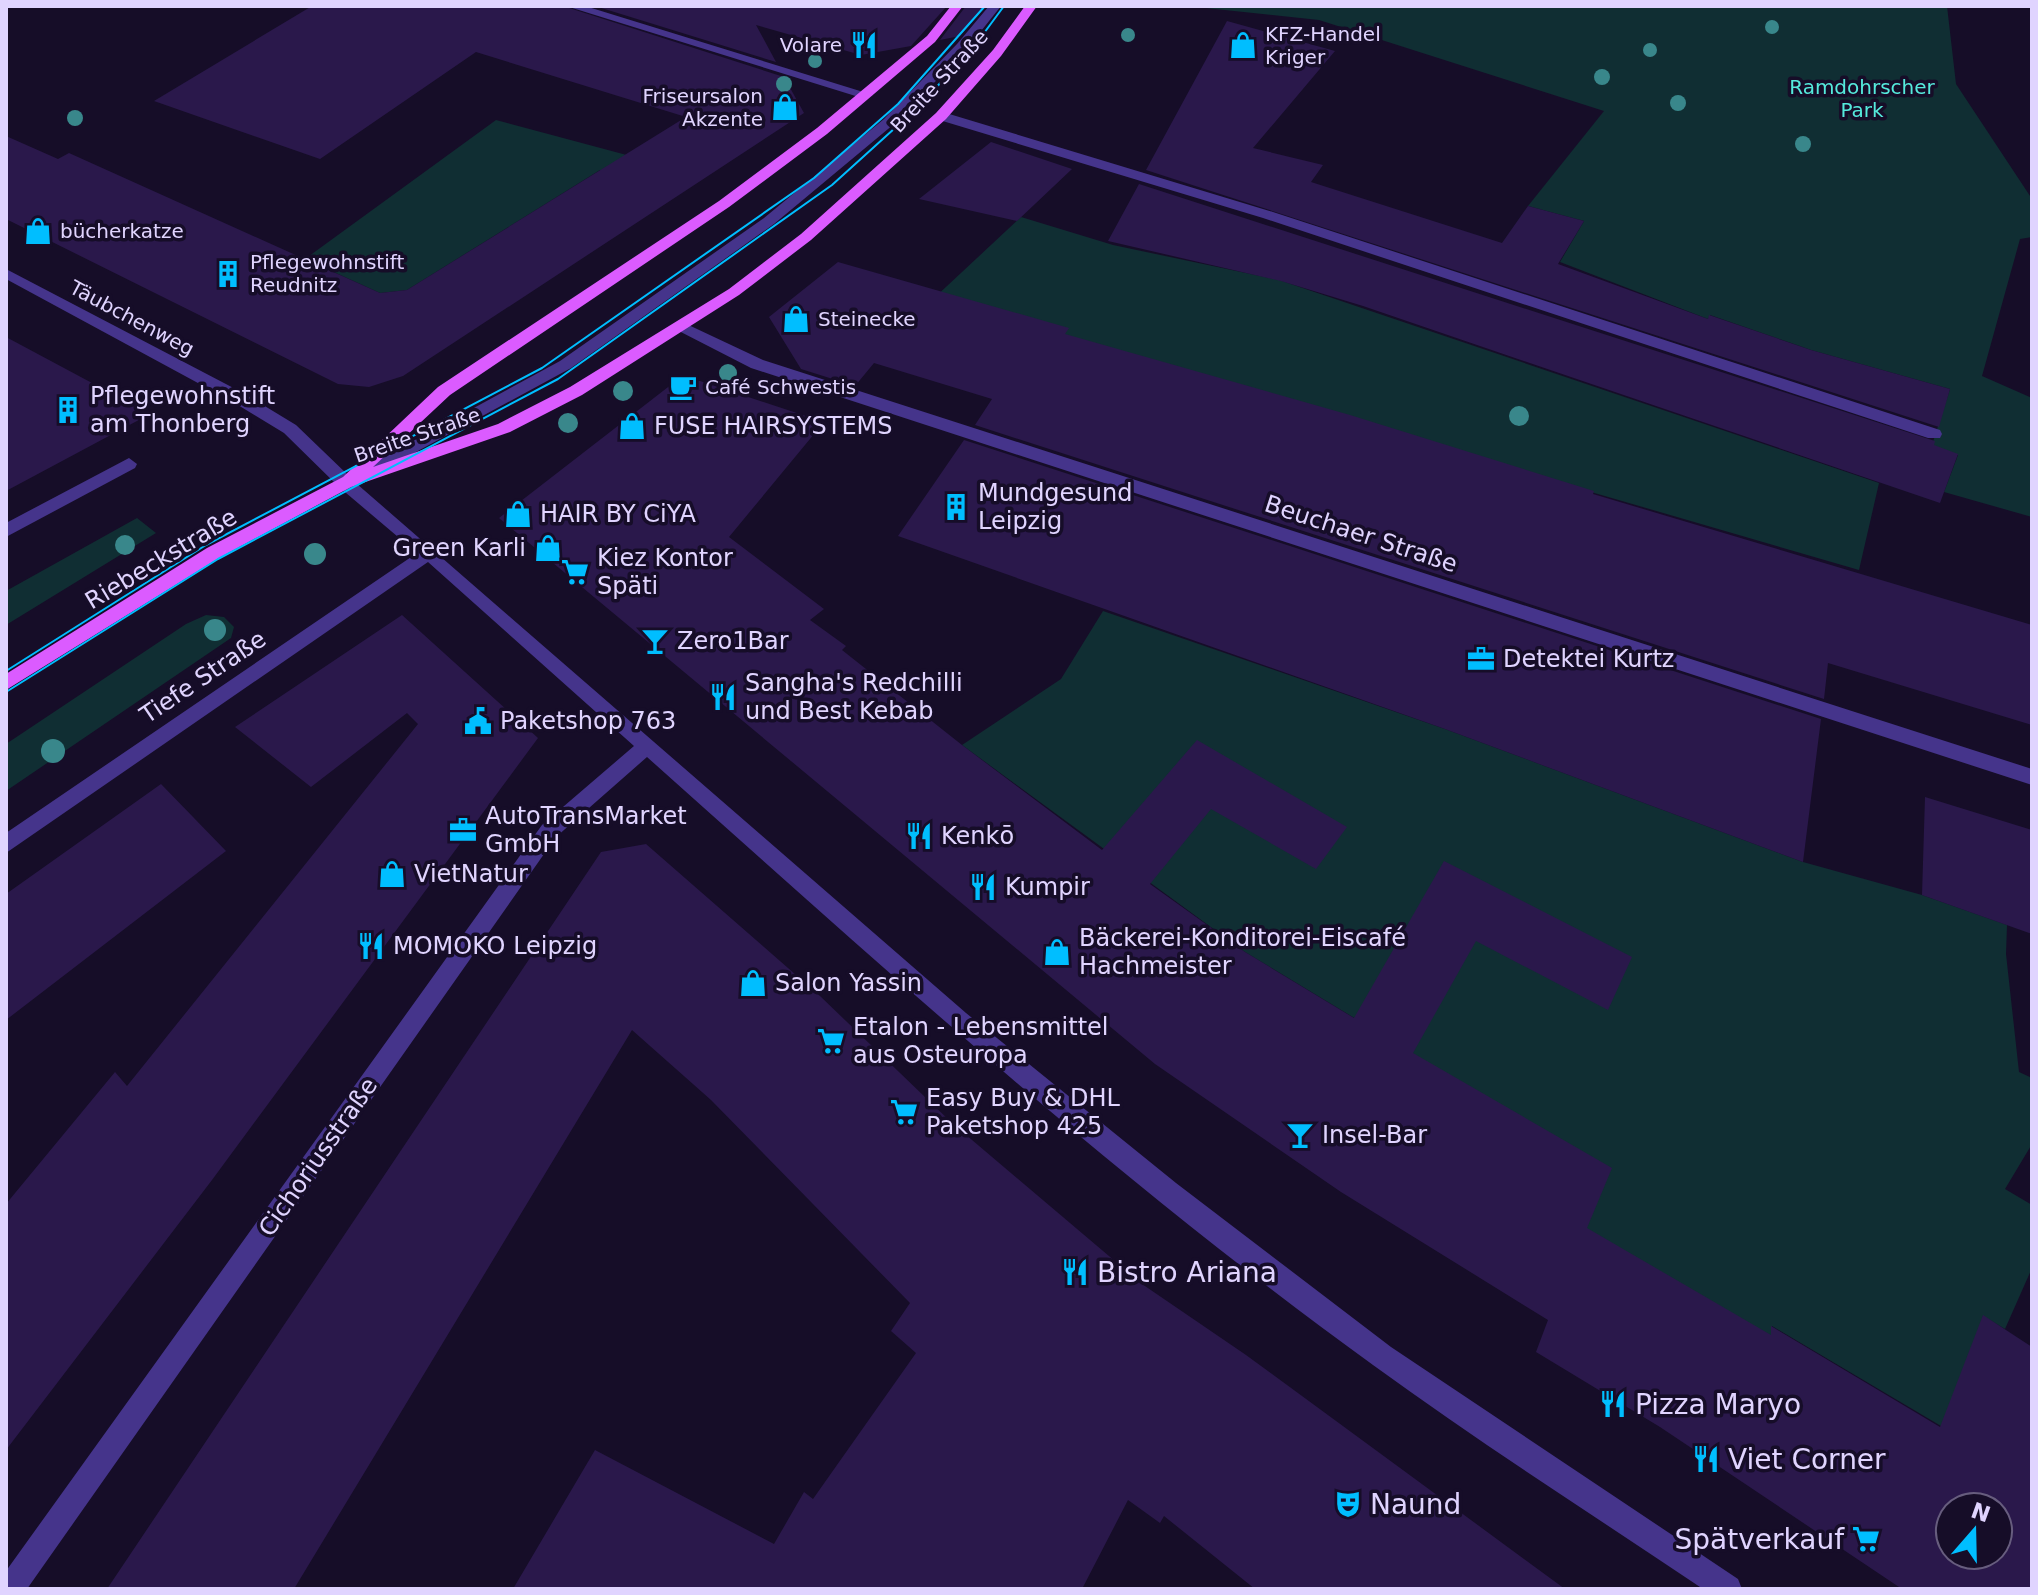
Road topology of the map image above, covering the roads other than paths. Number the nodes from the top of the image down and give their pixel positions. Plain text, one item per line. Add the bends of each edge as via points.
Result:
1 (572, 6) edge
2 (957, 6) edge
3 (995, 6) edge
4 (1031, 6) edge
5 (867, 95) junction
6 (941, 116) junction
7 (6, 273) edge
8 (680, 326) junction
9 (1934, 434) dead end
10 (129, 464) dead end
11 (345, 483) junction
12 (6, 531) edge
13 (429, 553) junction
14 (6, 683) edge
15 (648, 745) junction
16 (2032, 777) edge
17 (6, 844) edge
18 (10, 1589) edge
19 (1728, 1589) edge

1 - 5 street
2 - 5 main road, Breite Straße via 931,39
3 - 11 street via 907,107 769,222 551,374
4 - 6 main road, Breite Straße
5 - 11 main road, Breite Straße via 724,204 444,391
6 - 8 main road, Breite Straße via 806,237
6 - 9 street via 1268,215
7 - 11 street, Täubchenweg via 290,429
8 - 11 main road, Breite Straße via 576,391 504,428
8 - 16 street, Beuchaer Straße via 757,364
10 - 12 street
11 - 13 street, Täubchenweg
11 - 14 main road, Riebeckstraße via 213,553
13 - 15 street, Täubchenweg
13 - 17 street, Tiefe Straße
15 - 18 street, Cichoriusstraße via 549,831
15 - 19 street, Täubchenweg via 958,1020 1168,1191 1382,1356

